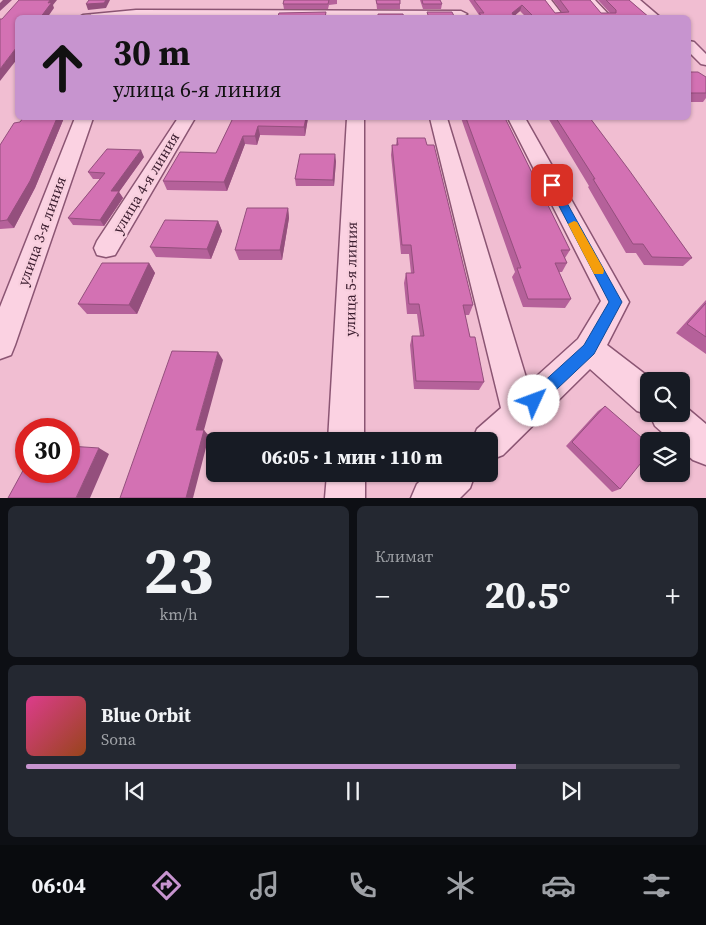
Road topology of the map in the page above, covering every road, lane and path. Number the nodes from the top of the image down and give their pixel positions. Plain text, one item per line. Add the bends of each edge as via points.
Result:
1 (126, 0) edge
2 (258, 0) edge
3 (358, 0) edge
4 (454, 0) edge
5 (546, 0) edge
6 (589, 0) edge
7 (634, 0) edge
8 (121, 15) edge
9 (248, 15) edge
10 (357, 15) edge
11 (462, 15) edge
12 (558, 15) edge
13 (604, 15) edge
14 (652, 15) edge
15 (691, 47) edge
16 (706, 61) edge
17 (83, 120) edge
18 (185, 120) edge
19 (355, 120) edge
20 (439, 120) edge
21 (517, 120) edge
22 (106, 248) dead end
23 (0, 345) edge
24 (589, 350) junction
25 (640, 392) edge
26 (520, 414) junction
27 (676, 422) edge
28 (346, 432) edge
29 (498, 435) edge
30 (706, 447) edge
31 (346, 482) edge
32 (447, 482) edge
33 (345, 498) edge
34 (430, 498) edge

1 - 8 street
2 - 9 street
3 - 10 street
4 - 11 street
5 - 12 street
6 - 13 street
7 - 14 street
15 - 16 street
17 - 23 street, улица 3-я линия
18 - 22 street, улица 4-я линия
19 - 28 street, улица 5-я линия
20 - 26 street
21 - 24 street via 615,302
24 - 25 street
24 - 26 street
26 - 29 street
27 - 30 street
31 - 33 street
32 - 34 street

